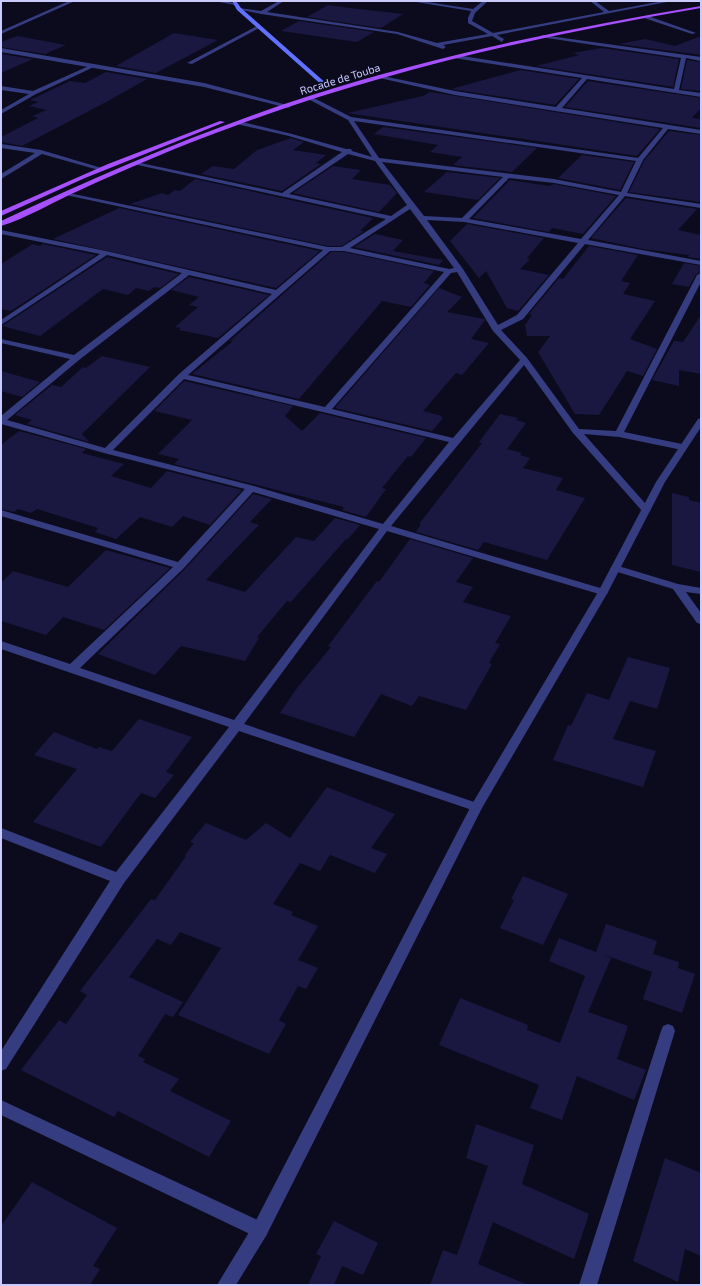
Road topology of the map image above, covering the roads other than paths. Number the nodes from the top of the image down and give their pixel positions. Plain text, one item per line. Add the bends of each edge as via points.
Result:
1 (73, 1) edge
2 (216, 1) edge
3 (282, 1) edge
4 (412, 1) edge
5 (486, 1) edge
6 (592, 1) edge
7 (670, 1) edge
8 (235, 2) edge
9 (701, 3) edge
10 (701, 7) edge
11 (239, 9) junction
12 (473, 10) junction
13 (261, 13) junction
14 (609, 13) junction
15 (646, 16) junction
16 (259, 27) junction
17 (701, 31) edge
18 (1, 33) edge
19 (694, 33) junction
20 (490, 34) junction
21 (542, 36) junction
22 (701, 36) edge
23 (502, 40) junction
24 (437, 45) junction
25 (449, 49) dead end
26 (1, 50) edge
27 (456, 57) junction
28 (684, 57) junction
29 (701, 59) edge
30 (190, 63) dead end
31 (93, 66) junction
32 (378, 77) junction
33 (586, 78) junction
34 (326, 86) junction
35 (1, 88) edge
36 (332, 91) junction
37 (676, 92) junction
38 (34, 93) junction
39 (701, 95) edge
40 (310, 98) junction
41 (277, 103) junction
42 (288, 106) junction
43 (558, 109) junction
44 (1, 112) edge
45 (350, 119) junction
46 (238, 124) junction
47 (667, 126) junction
48 (701, 132) edge
49 (1, 146) edge
50 (349, 150) junction
51 (41, 152) junction
52 (377, 160) junction
53 (640, 160) junction
54 (136, 164) junction
55 (102, 169) junction
56 (508, 175) junction
57 (1, 177) edge
58 (64, 194) junction
59 (286, 194) junction
60 (623, 194) junction
61 (412, 206) junction
62 (701, 206) edge
63 (1, 214) edge
64 (391, 218) junction
65 (422, 218) junction
66 (464, 220) junction
67 (1, 224) edge
68 (1, 232) edge
69 (582, 242) junction
70 (328, 249) junction
71 (344, 249) junction
72 (106, 253) junction
73 (701, 263) edge
74 (459, 269) junction
75 (449, 271) junction
76 (188, 272) junction
77 (701, 275) edge
78 (278, 293) junction
79 (1, 323) edge
80 (496, 329) junction
81 (1, 340) edge
82 (76, 358) junction
83 (524, 360) junction
84 (182, 376) junction
85 (326, 411) junction
86 (1, 420) edge
87 (701, 421) edge
88 (576, 431) junction
89 (619, 434) junction
90 (454, 441) junction
91 (682, 447) junction
92 (107, 451) junction
93 (251, 488) junction
94 (646, 510) junction
95 (1, 513) edge
96 (385, 527) junction
97 (180, 566) junction
98 (615, 568) junction
99 (677, 587) junction
100 (701, 591) edge
101 (603, 592) junction
102 (701, 621) edge
103 (1, 645) edge
104 (72, 670) junction
105 (237, 725) junction
106 (476, 807) junction
107 (1, 833) edge
108 (119, 879) junction
109 (668, 1031) dead end
110 (1, 1064) edge
111 (1, 1107) edge
112 (260, 1230) junction
113 (226, 1285) edge
114 (588, 1285) edge

1 - 18 street
2 - 8 street
3 - 13 street
4 - 12 street
5 - 12 street
6 - 14 street
7 - 14 street
8 - 11 main road
9 - 23 main road, Rocade de Touba
10 - 15 main road, Rocade de Touba
11 - 13 street
11 - 16 main road
12 - 20 street via 470,22
13 - 24 street via 398,33
14 - 20 street
15 - 19 street
15 - 21 main road, Rocade de Touba
16 - 30 street
16 - 34 main road
17 - 19 street
19 - 22 street
20 - 23 street
20 - 24 street
21 - 27 main road, Rocade de Touba
21 - 28 street
23 - 34 main road, Rocade de Touba
24 - 25 street
26 - 31 street
27 - 32 main road, Rocade de Touba
27 - 33 street
28 - 29 street
28 - 37 street
31 - 38 street
31 - 41 street via 204,85
32 - 36 main road, Rocade de Touba
32 - 43 street via 455,93
33 - 37 street
33 - 43 street
34 - 36 main road
34 - 41 main road, Rocade de Touba
35 - 38 street
36 - 40 main road, Rocade de Touba
37 - 39 street
38 - 44 street
40 - 42 main road, Rocade de Touba
40 - 45 street
41 - 42 street
41 - 55 main road, Rocade de Touba via 226,120
42 - 46 main road, Rocade de Touba
43 - 47 street
45 - 52 street
45 - 53 street
46 - 50 street
46 - 54 main road, Rocade de Touba
47 - 48 street
47 - 53 street
49 - 51 street
50 - 52 street
50 - 59 street
51 - 55 street
51 - 57 street
52 - 56 street
52 - 61 street
53 - 60 street
54 - 58 main road, Rocade de Touba
54 - 59 street
55 - 63 main road, Rocade de Touba
56 - 60 street
56 - 66 street
58 - 67 main road, Rocade de Touba
58 - 70 street
59 - 64 street
60 - 62 street
60 - 69 street
61 - 64 street
61 - 65 street
64 - 71 street
65 - 66 street
65 - 74 street
66 - 69 street
68 - 72 street
69 - 73 street
69 - 80 street via 520,317
70 - 71 street
70 - 78 street
71 - 75 street
72 - 76 street
72 - 79 street
74 - 75 street
74 - 80 street
75 - 85 street
76 - 78 street
76 - 82 street
77 - 89 street
78 - 84 street
80 - 83 street
81 - 82 street
82 - 86 street
83 - 88 street
83 - 90 street
84 - 85 street
84 - 92 street
85 - 90 street
86 - 92 street
87 - 91 street
88 - 89 street
88 - 94 street
89 - 91 street
90 - 96 street
91 - 94 street
92 - 93 street
93 - 96 street
93 - 97 street
94 - 98 street
95 - 97 street
96 - 101 street
96 - 105 street
97 - 104 street
98 - 99 street
98 - 101 street
99 - 100 street
99 - 102 street
101 - 106 street
103 - 104 street
104 - 105 street
105 - 106 street
105 - 108 street
106 - 112 street
107 - 108 street
108 - 110 street
109 - 114 street
111 - 112 street
112 - 113 street

